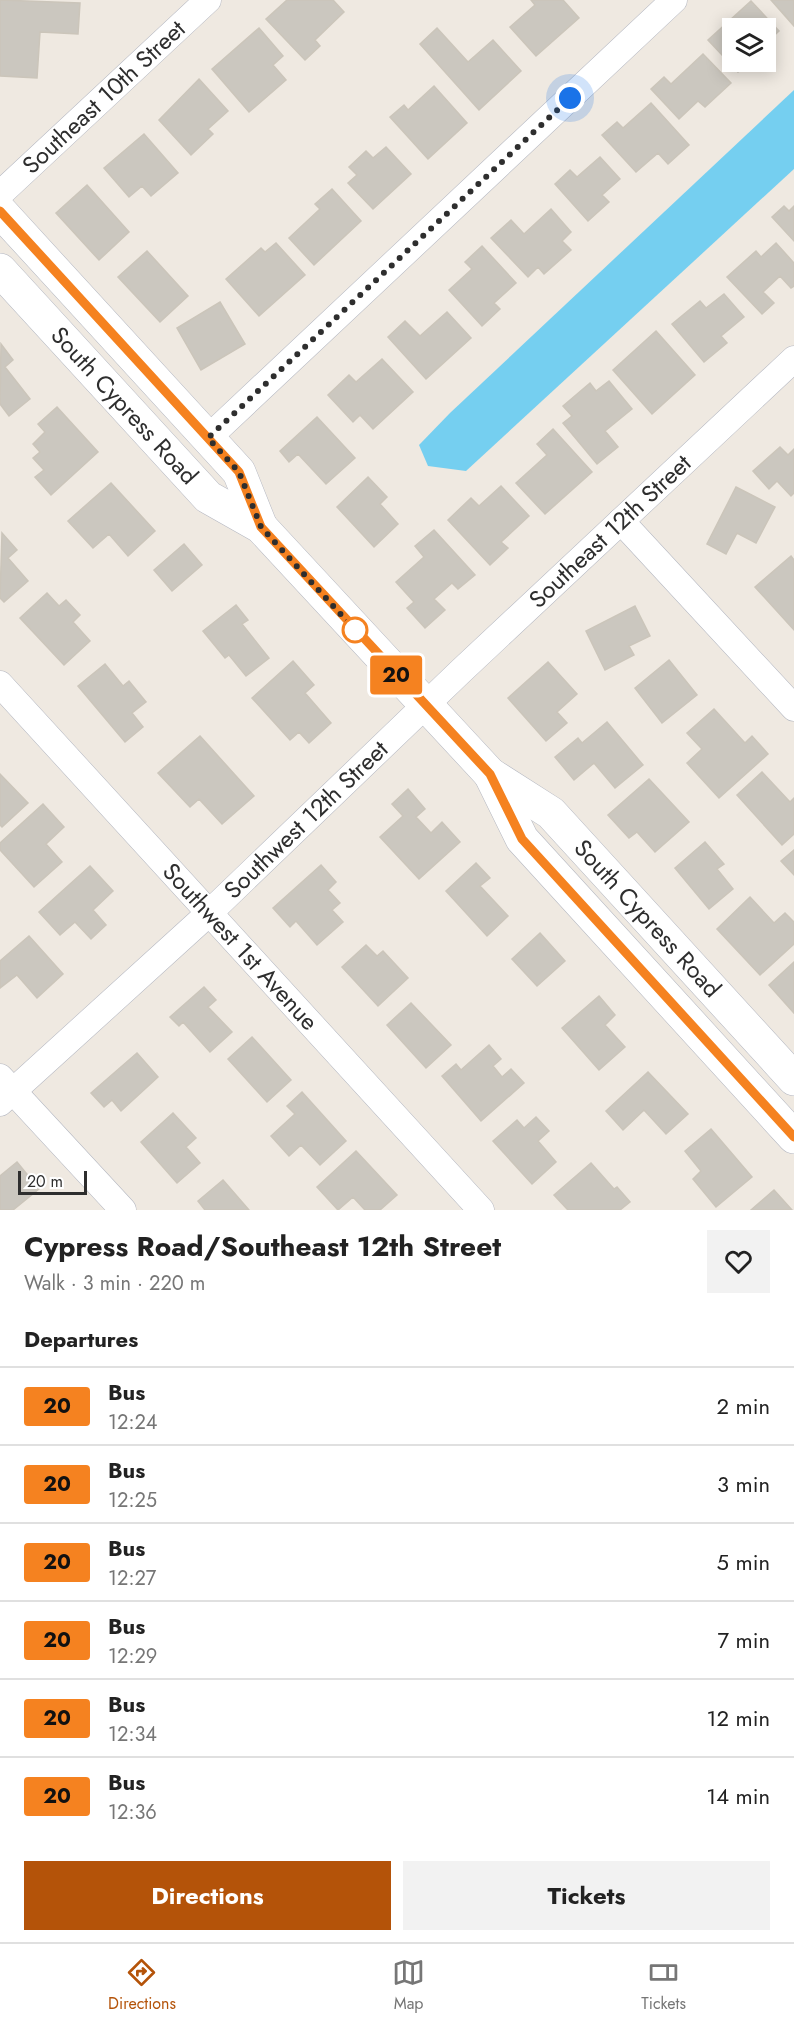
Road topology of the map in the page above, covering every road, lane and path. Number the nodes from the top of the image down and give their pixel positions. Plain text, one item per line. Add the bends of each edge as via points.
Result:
1 (208, 0) edge
2 (674, 0) edge
3 (0, 194) edge
4 (0, 211) edge
5 (0, 270) edge
6 (794, 359) edge
7 (208, 438) junction
8 (621, 521) junction
9 (261, 527) junction
10 (0, 684) edge
11 (425, 706) junction
12 (794, 708) edge
13 (490, 774) junction
14 (208, 914) junction
15 (794, 1079) edge
16 (4, 1090) edge
17 (794, 1137) edge
18 (123, 1210) edge
19 (481, 1210) edge

1 - 3 street, Southeast 10th Street
2 - 7 street
4 - 7 street, South Cypress Road
5 - 9 street, South Cypress Road via 208,497
6 - 8 street, Southeast 12th Street
7 - 9 street, South Cypress Road via 239,472
8 - 11 street, Southeast 12th Street
8 - 12 street
9 - 11 street, South Cypress Road
10 - 14 street, Southwest 1st Avenue
11 - 13 street, South Cypress Road
11 - 14 street, Southwest 12th Street
13 - 15 street, South Cypress Road via 551,813
13 - 17 street, South Cypress Road via 522,839
14 - 16 street, Southwest 12th Street
14 - 19 street, Southwest 1st Avenue
16 - 18 street

